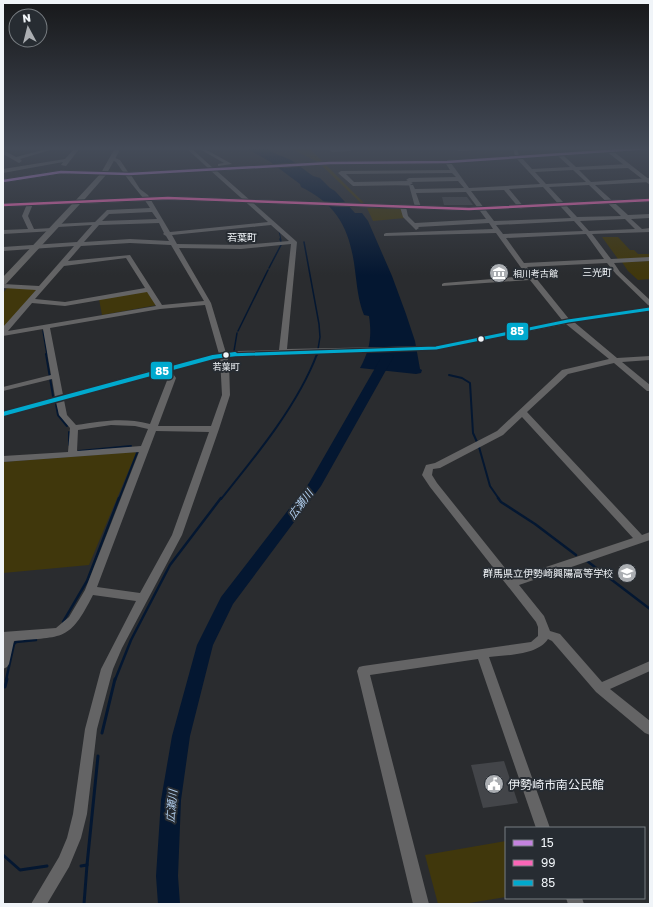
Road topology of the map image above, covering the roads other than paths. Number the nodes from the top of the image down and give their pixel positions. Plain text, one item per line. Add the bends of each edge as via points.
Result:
1 (89, 190) edge
2 (138, 190) edge
3 (237, 190) edge
4 (413, 190) edge
5 (468, 190) edge
6 (507, 190) edge
7 (548, 190) edge
8 (599, 190) edge
9 (147, 198) junction
10 (650, 200) edge
11 (80, 201) junction
12 (249, 201) junction
13 (612, 202) junction
14 (30, 204) junction
15 (3, 205) edge
16 (563, 205) junction
17 (403, 207) junction
18 (521, 207) junction
19 (418, 208) junction
20 (482, 209) junction
21 (153, 210) junction
22 (650, 216) edge
23 (628, 218) junction
24 (576, 219) junction
25 (159, 221) junction
26 (491, 222) junction
27 (273, 223) junction
28 (96, 224) junction
29 (413, 225) junction
30 (55, 228) junction
31 (650, 230) edge
32 (32, 231) junction
33 (641, 231) junction
34 (3, 232) edge
35 (588, 232) junction
36 (166, 234) junction
37 (500, 234) junction
38 (420, 235) junction
39 (386, 236) dead end
40 (294, 242) junction
41 (78, 244) junction
42 (174, 244) junction
43 (36, 248) junction
44 (3, 249) edge
45 (650, 259) edge
46 (609, 261) junction
47 (61, 264) junction
48 (522, 265) junction
49 (532, 278) junction
50 (4, 281) edge
51 (444, 285) dead end
52 (40, 288) junction
53 (150, 290) junction
54 (29, 301) junction
55 (208, 303) junction
56 (650, 304) edge
57 (160, 307) junction
58 (650, 309) edge
59 (568, 321) junction
60 (46, 327) junction
61 (3, 333) edge
62 (283, 352) junction
63 (223, 355) junction
64 (650, 358) edge
65 (617, 360) junction
66 (166, 369) junction
67 (55, 376) junction
68 (3, 389) edge
69 (650, 389) edge
70 (59, 398) junction
71 (522, 412) junction
72 (3, 414) edge
73 (74, 428) junction
74 (152, 428) junction
75 (215, 430) junction
76 (143, 449) junction
77 (72, 454) junction
78 (3, 459) edge
79 (645, 537) edge
80 (511, 583) junction
81 (90, 590) junction
82 (143, 598) junction
83 (545, 634) junction
84 (6, 637) edge
85 (482, 653) junction
86 (3, 664) edge
87 (650, 666) edge
88 (600, 688) junction
89 (650, 729) edge
90 (542, 827) edge
91 (39, 904) edge
92 (421, 904) edge

1 - 11 main road
2 - 9 street
3 - 12 street
4 - 19 street
5 - 20 street
6 - 18 street
7 - 16 street
8 - 13 street
9 - 11 main road
9 - 12 main road
9 - 21 street
10 - 13 main road
11 - 14 main road
11 - 30 main road
12 - 17 main road
12 - 27 street
13 - 16 main road
13 - 23 street
14 - 15 main road
14 - 32 street via 25,216
16 - 18 main road
16 - 24 street
17 - 19 main road
17 - 29 street via 405,216
18 - 20 main road
19 - 20 main road
20 - 26 street
21 - 25 street
21 - 28 street via 107,212
22 - 23 street
23 - 24 street
23 - 33 street
24 - 26 street
24 - 35 street
25 - 28 street
25 - 36 street
26 - 29 street
26 - 37 street
27 - 36 street
27 - 40 street
28 - 30 street
28 - 41 street
29 - 38 street
30 - 32 street
30 - 43 main road
31 - 33 street
32 - 34 street
33 - 35 street
35 - 37 street
35 - 46 street
36 - 42 street
37 - 38 street
37 - 48 street
38 - 39 street
40 - 42 street via 242,247
40 - 62 street
41 - 42 street via 130,241
41 - 43 street
41 - 47 street
42 - 55 street
43 - 44 street
43 - 50 main road
45 - 46 street
46 - 48 street
46 - 56 street
47 - 52 street
47 - 53 street via 128,256
48 - 49 street
49 - 51 street
49 - 59 street
50 - 52 street
52 - 54 street
53 - 54 street via 65,304
53 - 57 street
54 - 61 street
55 - 57 street
55 - 63 street
57 - 60 street
58 - 59 street
59 - 62 street via 430,350
59 - 65 street
60 - 61 street
60 - 67 street
62 - 63 street
63 - 66 street
63 - 75 street via 226,395
64 - 65 street
65 - 69 street
65 - 71 street via 565,372
66 - 70 street
66 - 74 street via 172,378
67 - 68 street
67 - 70 street
70 - 72 street
70 - 73 street via 63,415
71 - 79 street
71 - 80 street via 500,433 437,466 429,467 427,472 432,485
73 - 74 street via 111,422 135,423
73 - 77 street
74 - 75 street
74 - 76 street
75 - 82 street via 177,534
76 - 77 street
76 - 81 street
77 - 78 street
79 - 80 street
80 - 83 street via 544,624
81 - 82 street
81 - 84 street via 65,630
82 - 91 street via 116,647 97,701 74,838 64,862
83 - 85 street via 534,646
83 - 88 street via 556,637
84 - 86 street
85 - 90 street
85 - 92 street via 363,671
87 - 88 street
88 - 89 street

